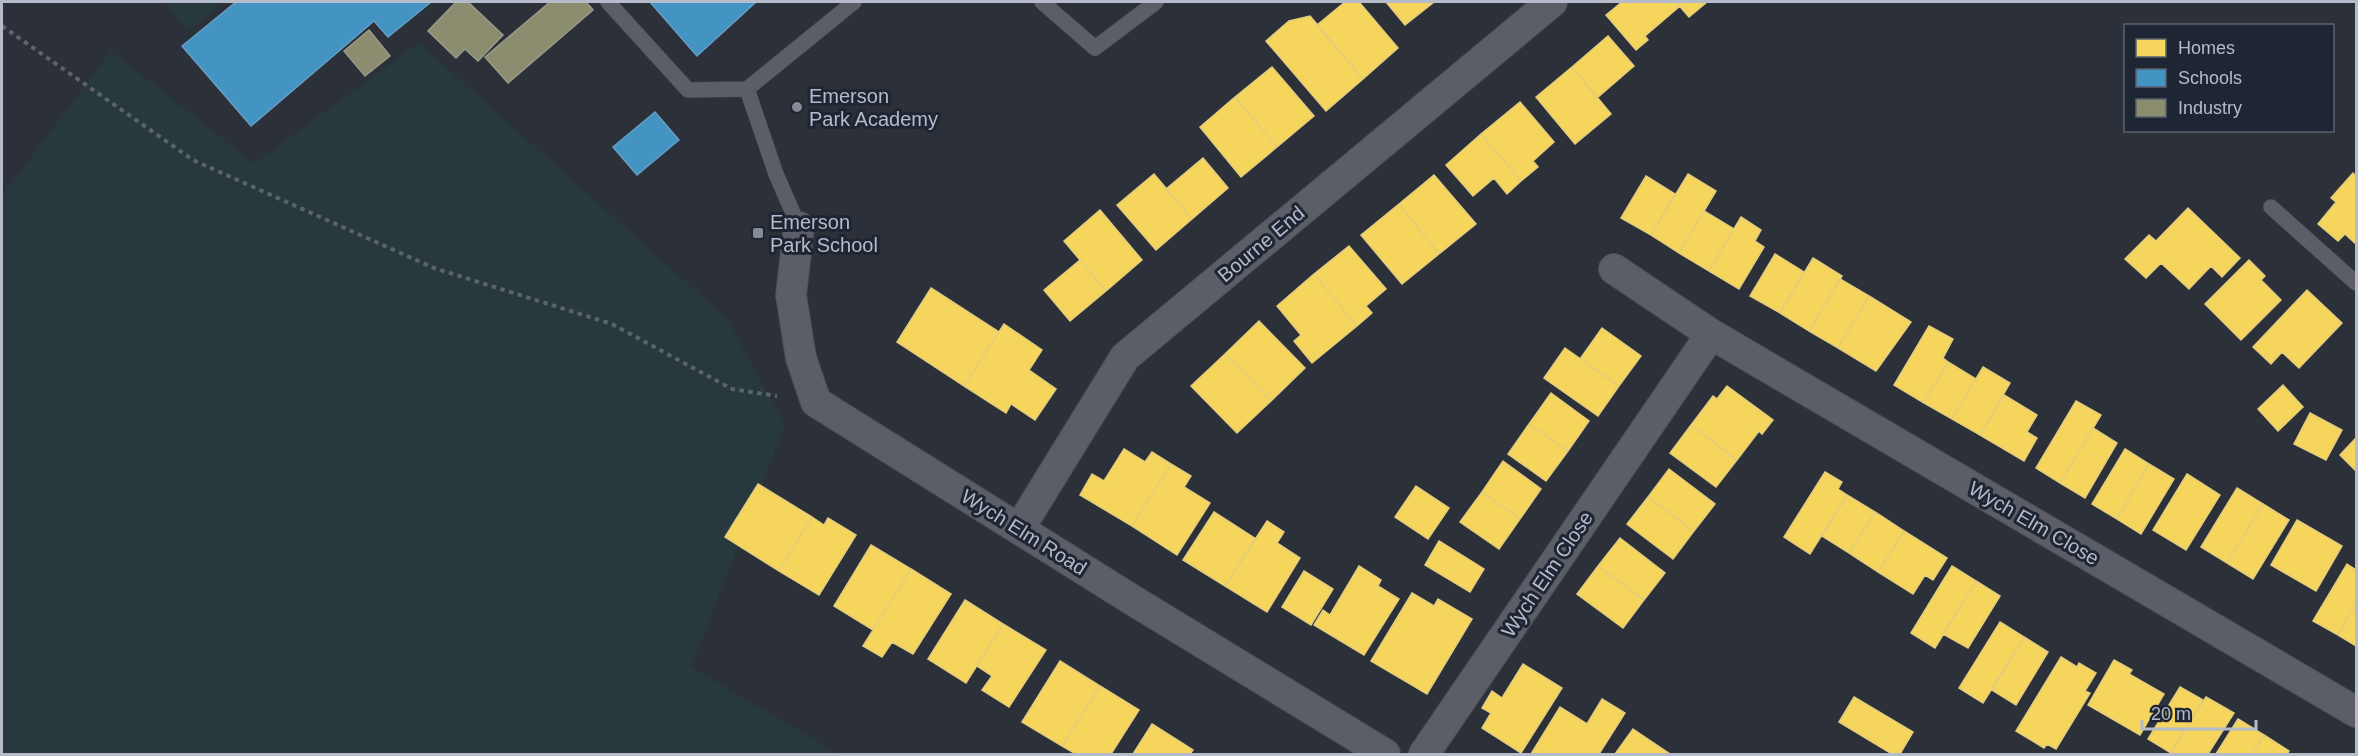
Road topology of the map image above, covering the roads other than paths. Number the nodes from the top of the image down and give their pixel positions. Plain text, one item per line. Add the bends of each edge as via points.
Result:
1 (608, 2) edge
2 (854, 2) edge
3 (1042, 2) edge
4 (1156, 2) edge
5 (1552, 2) edge
6 (747, 89) junction
7 (2271, 207) dead end
8 (799, 227) joint
9 (1614, 269) dead end
10 (2356, 284) edge
11 (1711, 334) junction
12 (1019, 529) junction
13 (2356, 712) edge
14 (1385, 754) edge
15 (1424, 754) edge

1 - 6 lane via 688,90
2 - 6 lane
3 - 4 lane via 1095,48
5 - 12 street, Bourne End via 1125,357
6 - 8 lane
7 - 10 lane
8 - 12 street, Wych Elm Road via 791,295 801,358 816,402
9 - 11 street, Wych Elm Close
11 - 13 street, Wych Elm Close
11 - 15 street, Wych Elm Close
12 - 14 street, Wych Elm Road

